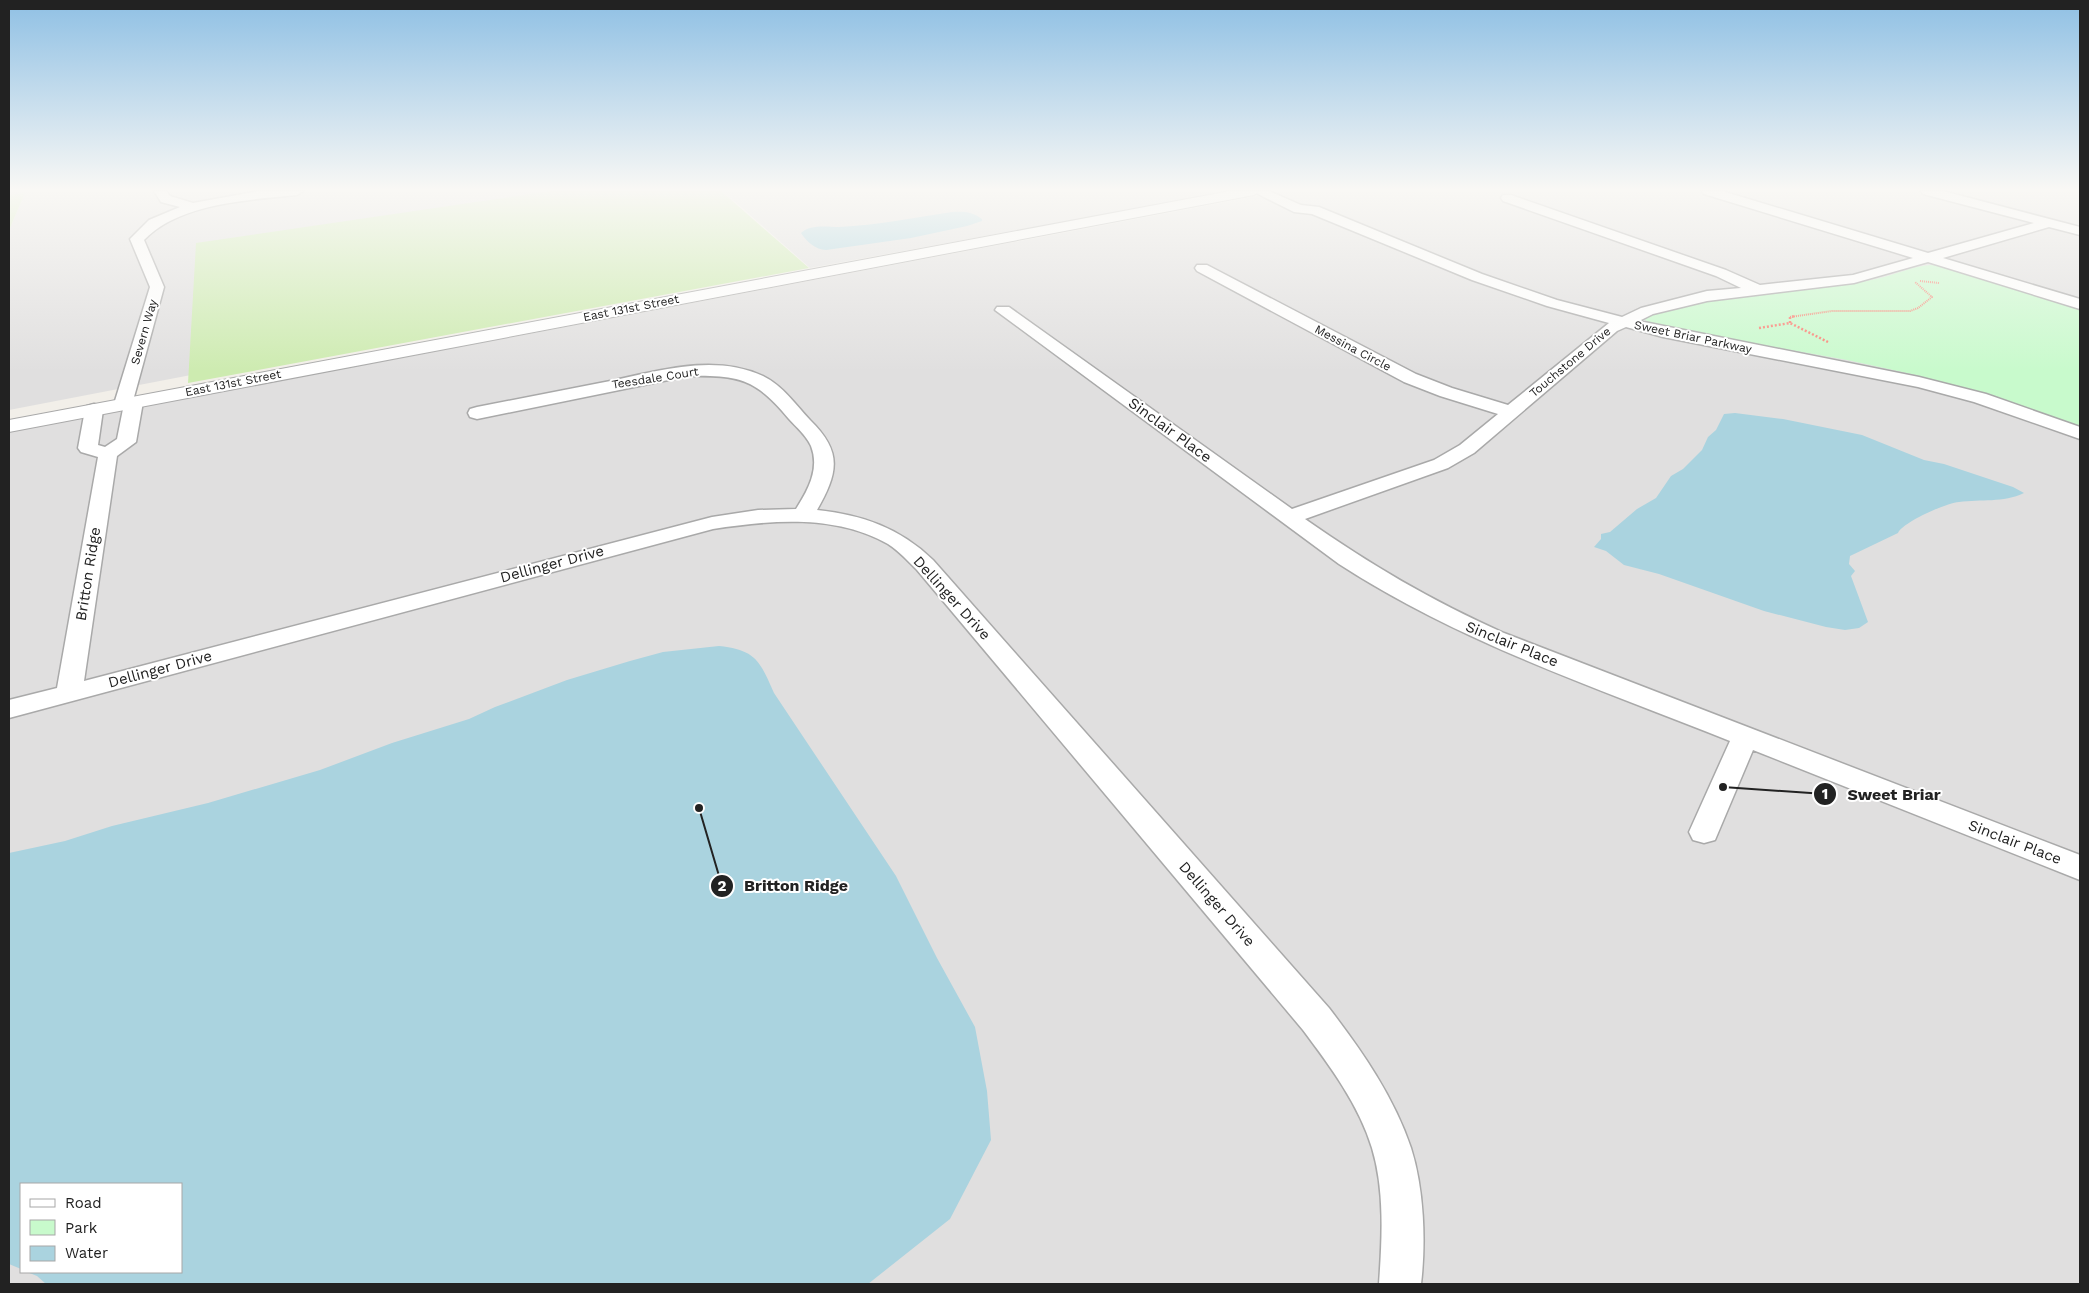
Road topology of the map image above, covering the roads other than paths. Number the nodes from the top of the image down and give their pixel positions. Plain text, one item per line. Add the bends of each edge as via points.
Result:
1 (142, 251) edge
2 (934, 251) edge
3 (1417, 251) edge
4 (1659, 251) edge
5 (1907, 251) edge
6 (1952, 251) edge
7 (1929, 258) junction
8 (1202, 268) dead end
9 (1758, 290) junction
10 (2080, 304) edge
11 (1004, 310) dead end
12 (1622, 322) junction
13 (128, 403) junction
14 (94, 410) junction
15 (1511, 412) junction
16 (477, 413) dead end
17 (9, 426) edge
18 (2080, 433) edge
19 (108, 454) junction
20 (803, 516) junction
21 (1289, 516) junction
22 (70, 693) junction
23 (9, 709) edge
24 (1745, 736) junction
25 (1704, 832) dead end
26 (2080, 868) edge
27 (1400, 1284) edge

1 - 13 street, Severn Way via 157,288
2 - 13 street, East 131st Street
3 - 12 street, Sweet Briar Parkway via 1511,289
4 - 9 street
5 - 7 street
6 - 7 street, Touchstone Drive
7 - 9 street, Touchstone Drive via 1854,279
7 - 10 street
8 - 15 street, Messina Circle via 1410,378
9 - 12 street, Touchstone Drive via 1677,302
11 - 21 street, Sinclair Place
12 - 15 street, Touchstone Drive
12 - 18 street, Sweet Briar Parkway via 1919,382 1980,398
13 - 14 street, East 131st Street
13 - 19 street via 126,442
14 - 17 street, East 131st Street
14 - 19 street via 88,448
15 - 21 street, Touchstone Drive via 1468,449 1442,464
16 - 20 street, Teesdale Court via 688,371 715,371 754,378 769,387 821,446 824,471 819,488
19 - 22 street, Britton Ridge
20 - 22 street, Dellinger Drive via 786,514 737,518 684,529
20 - 27 street, Dellinger Drive via 846,522 883,534 910,550 1316,1019 1354,1071 1391,1145 1404,1255
21 - 24 street, Sinclair Place via 1373,576 1451,619
22 - 23 street, Dellinger Drive
24 - 25 street
24 - 26 street, Sinclair Place

